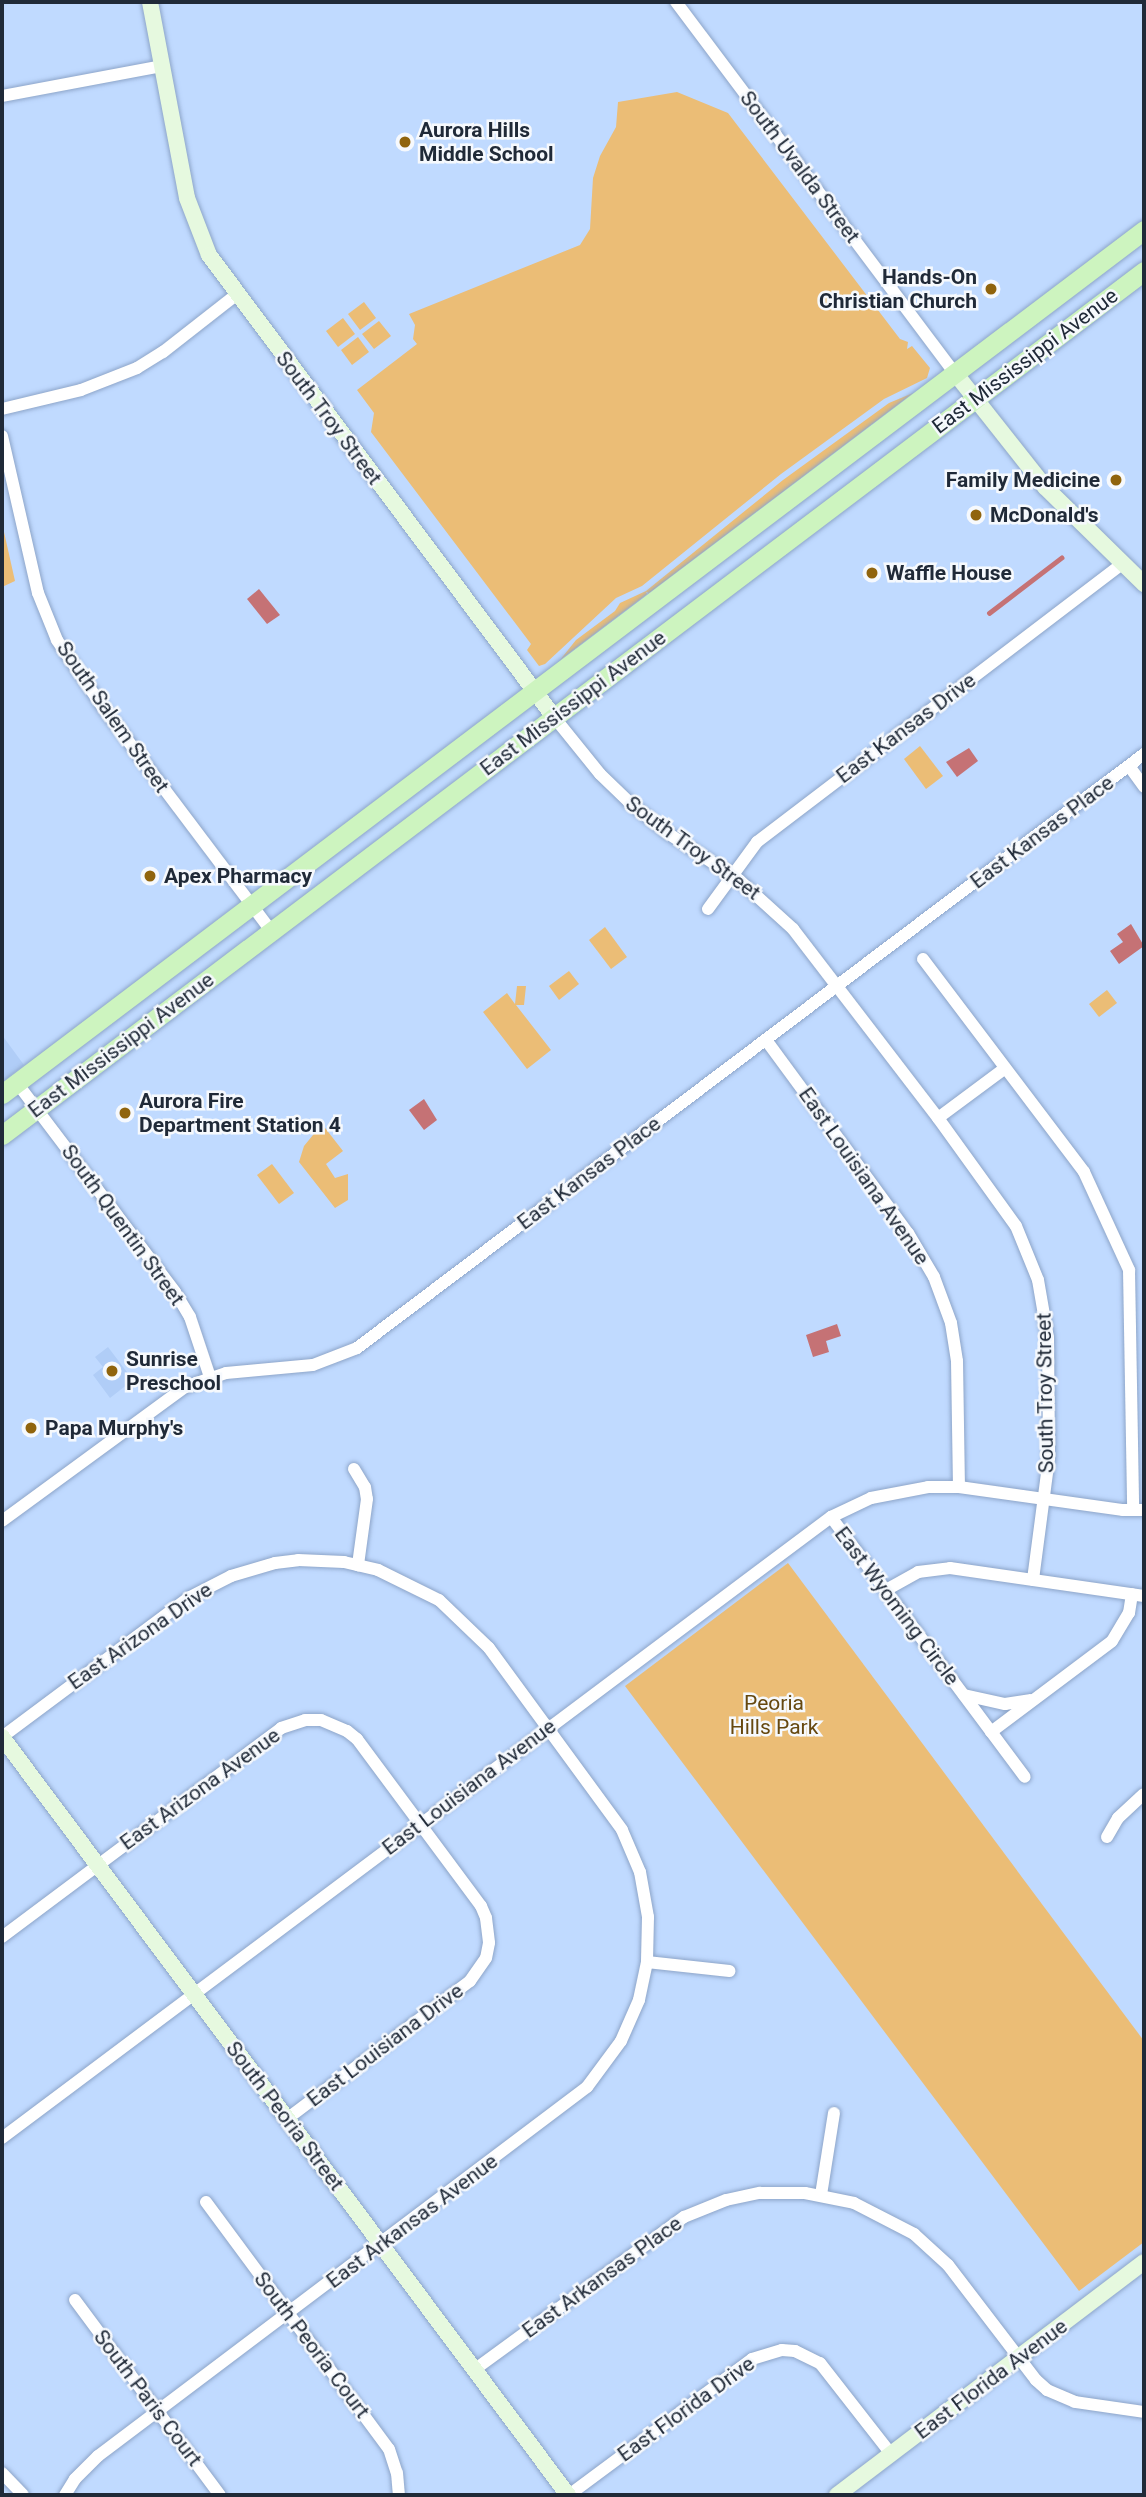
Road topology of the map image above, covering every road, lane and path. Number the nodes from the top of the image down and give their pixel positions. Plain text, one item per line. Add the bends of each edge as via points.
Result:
1 (150, 2) edge
2 (676, 2) edge
3 (162, 66) junction
4 (2, 96) edge
5 (1144, 230) edge
6 (1144, 271) edge
7 (236, 295) junction
8 (955, 373) junction
9 (974, 399) junction
10 (2, 409) edge
11 (2, 436) edge
12 (1123, 564) junction
13 (1144, 584) edge
14 (534, 691) junction
15 (554, 717) junction
16 (1144, 754) edge
17 (1129, 766) junction
18 (1144, 787) edge
19 (731, 874) junction
20 (251, 905) junction
21 (708, 909) dead end
22 (271, 931) junction
23 (923, 959) dead end
24 (838, 985) junction
25 (766, 1040) junction
26 (1004, 1069) junction
27 (9, 1089) edge
28 (37, 1109) junction
29 (938, 1118) junction
30 (2, 1135) edge
31 (211, 1377) junction
32 (354, 1469) dead end
33 (958, 1487) junction
34 (1045, 1499) junction
35 (1139, 1510) edge
36 (831, 1517) junction
37 (2, 1521) edge
38 (358, 1565) junction
39 (1033, 1580) junction
40 (886, 1590) junction
41 (1138, 1595) edge
42 (964, 1695) junction
43 (1034, 1699) junction
44 (548, 1728) junction
45 (991, 1731) junction
46 (2, 1737) edge
47 (1025, 1777) dead end
48 (1144, 1794) edge
49 (420, 1824) junction
50 (1107, 1837) dead end
51 (97, 1865) junction
52 (2, 1937) edge
53 (647, 1962) junction
54 (730, 1972) dead end
55 (193, 1993) junction
56 (834, 2113) dead end
57 (287, 2119) junction
58 (2, 2138) edge
59 (821, 2195) junction
60 (205, 2203) dead end
61 (380, 2244) junction
62 (1144, 2262) edge
63 (75, 2300) dead end
64 (289, 2314) junction
65 (1018, 2358) junction
66 (474, 2370) junction
67 (158, 2411) junction
68 (1144, 2412) edge
69 (891, 2454) junction
70 (2, 2473) edge
71 (23, 2495) edge
72 (65, 2495) edge
73 (220, 2495) edge
74 (399, 2495) edge
75 (568, 2495) edge
76 (837, 2495) edge

1 - 3 street, South Troy Street
2 - 8 street, South Uvalda Street
3 - 4 street
3 - 7 street, South Troy Street via 191,215 209,256
5 - 8 main road, East Mississippi Avenue
6 - 9 main road, East Mississippi Avenue
7 - 10 street via 137,368 81,390
7 - 14 street, South Troy Street
8 - 9 street, South Uvalda Street
8 - 14 main road, East Mississippi Avenue
9 - 12 street, South Uvalda Street via 1048,491
9 - 15 main road, East Mississippi Avenue
11 - 20 street, South Salem Street via 38,593 57,640
12 - 13 street, South Uvalda Street
12 - 19 street, East Kansas Drive via 757,842
14 - 15 street, South Troy Street
14 - 20 main road, East Mississippi Avenue
15 - 19 street, South Troy Street via 629,802
15 - 22 main road, East Mississippi Avenue
16 - 17 street, East Kansas Place
17 - 18 street
17 - 24 street, East Kansas Place
19 - 21 street, East Kansas Drive
19 - 24 street, South Troy Street via 782,918
20 - 22 street, South Salem Street
20 - 27 main road, East Mississippi Avenue
22 - 28 main road, East Mississippi Avenue
23 - 26 street
24 - 25 street, East Kansas Place
24 - 29 street, South Troy Street
25 - 31 street, East Kansas Place via 357,1348 313,1365
25 - 33 street, East Louisiana Avenue via 908,1233 934,1277 951,1323 957,1361
26 - 29 street
26 - 35 street via 1089,1179 1129,1270
27 - 28 street, South Quentin Street
28 - 30 main road, East Mississippi Avenue
28 - 31 street, South Quentin Street via 175,1292 190,1317
29 - 34 street, South Troy Street via 1011,1217 1038,1280 1048,1338 1050,1436
31 - 37 street, East Kansas Place via 161,1402
32 - 38 street via 367,1499
33 - 34 street, East Louisiana Avenue
33 - 36 street, East Louisiana Avenue via 897,1491
34 - 35 street, East Louisiana Avenue
34 - 39 street, South Troy Street
36 - 40 street, East Wyoming Circle
36 - 44 street, East Louisiana Avenue
38 - 44 street, East Arizona Drive via 410,1583 457,1615 489,1648
38 - 46 street, East Arizona Drive via 321,1560 275,1563 210,1585
39 - 40 street via 935,1568 901,1579
39 - 41 street
40 - 42 street, East Wyoming Circle
41 - 43 street via 1112,1641
42 - 43 street, East Wyoming Circle via 1005,1704
42 - 45 street, East Wyoming Circle
43 - 45 street
44 - 49 street, East Louisiana Avenue
44 - 53 street, East Arizona Drive via 606,1805 632,1851 648,1917
45 - 47 street, East Wyoming Circle
46 - 51 street, South Peoria Street
48 - 50 street via 1118,1818
49 - 51 street, East Arizona Avenue via 357,1739 333,1723 305,1720 281,1728
49 - 55 street, East Louisiana Avenue
49 - 57 street, East Louisiana Drive via 481,1906 489,1933 486,1958 470,1981
51 - 52 street, East Arizona Avenue
51 - 55 street, South Peoria Street
53 - 54 street
53 - 61 street, East Arkansas Avenue via 631,2021 587,2087
55 - 57 street, South Peoria Street
55 - 58 street, East Louisiana Avenue
56 - 59 street
57 - 61 street, South Peoria Street
59 - 65 street, East Arkansas Place via 875,2211 932,2249
59 - 66 street, East Arkansas Place via 760,2193 726,2200 684,2217
60 - 64 street, South Peoria Court
61 - 64 street, East Arkansas Avenue
61 - 66 street, South Peoria Street
62 - 65 street, East Florida Avenue
63 - 67 street, South Paris Court
64 - 67 street, East Arkansas Avenue
64 - 74 street, South Peoria Court via 389,2449
65 - 68 street, East Arkansas Place via 1036,2380 1060,2398
65 - 69 street, East Florida Avenue
66 - 75 street, South Peoria Street
67 - 72 street, East Arkansas Avenue via 86,2466
67 - 73 street, South Paris Court
69 - 75 street, East Florida Drive via 820,2363 782,2350 752,2359
69 - 76 street, East Florida Avenue
70 - 71 street

